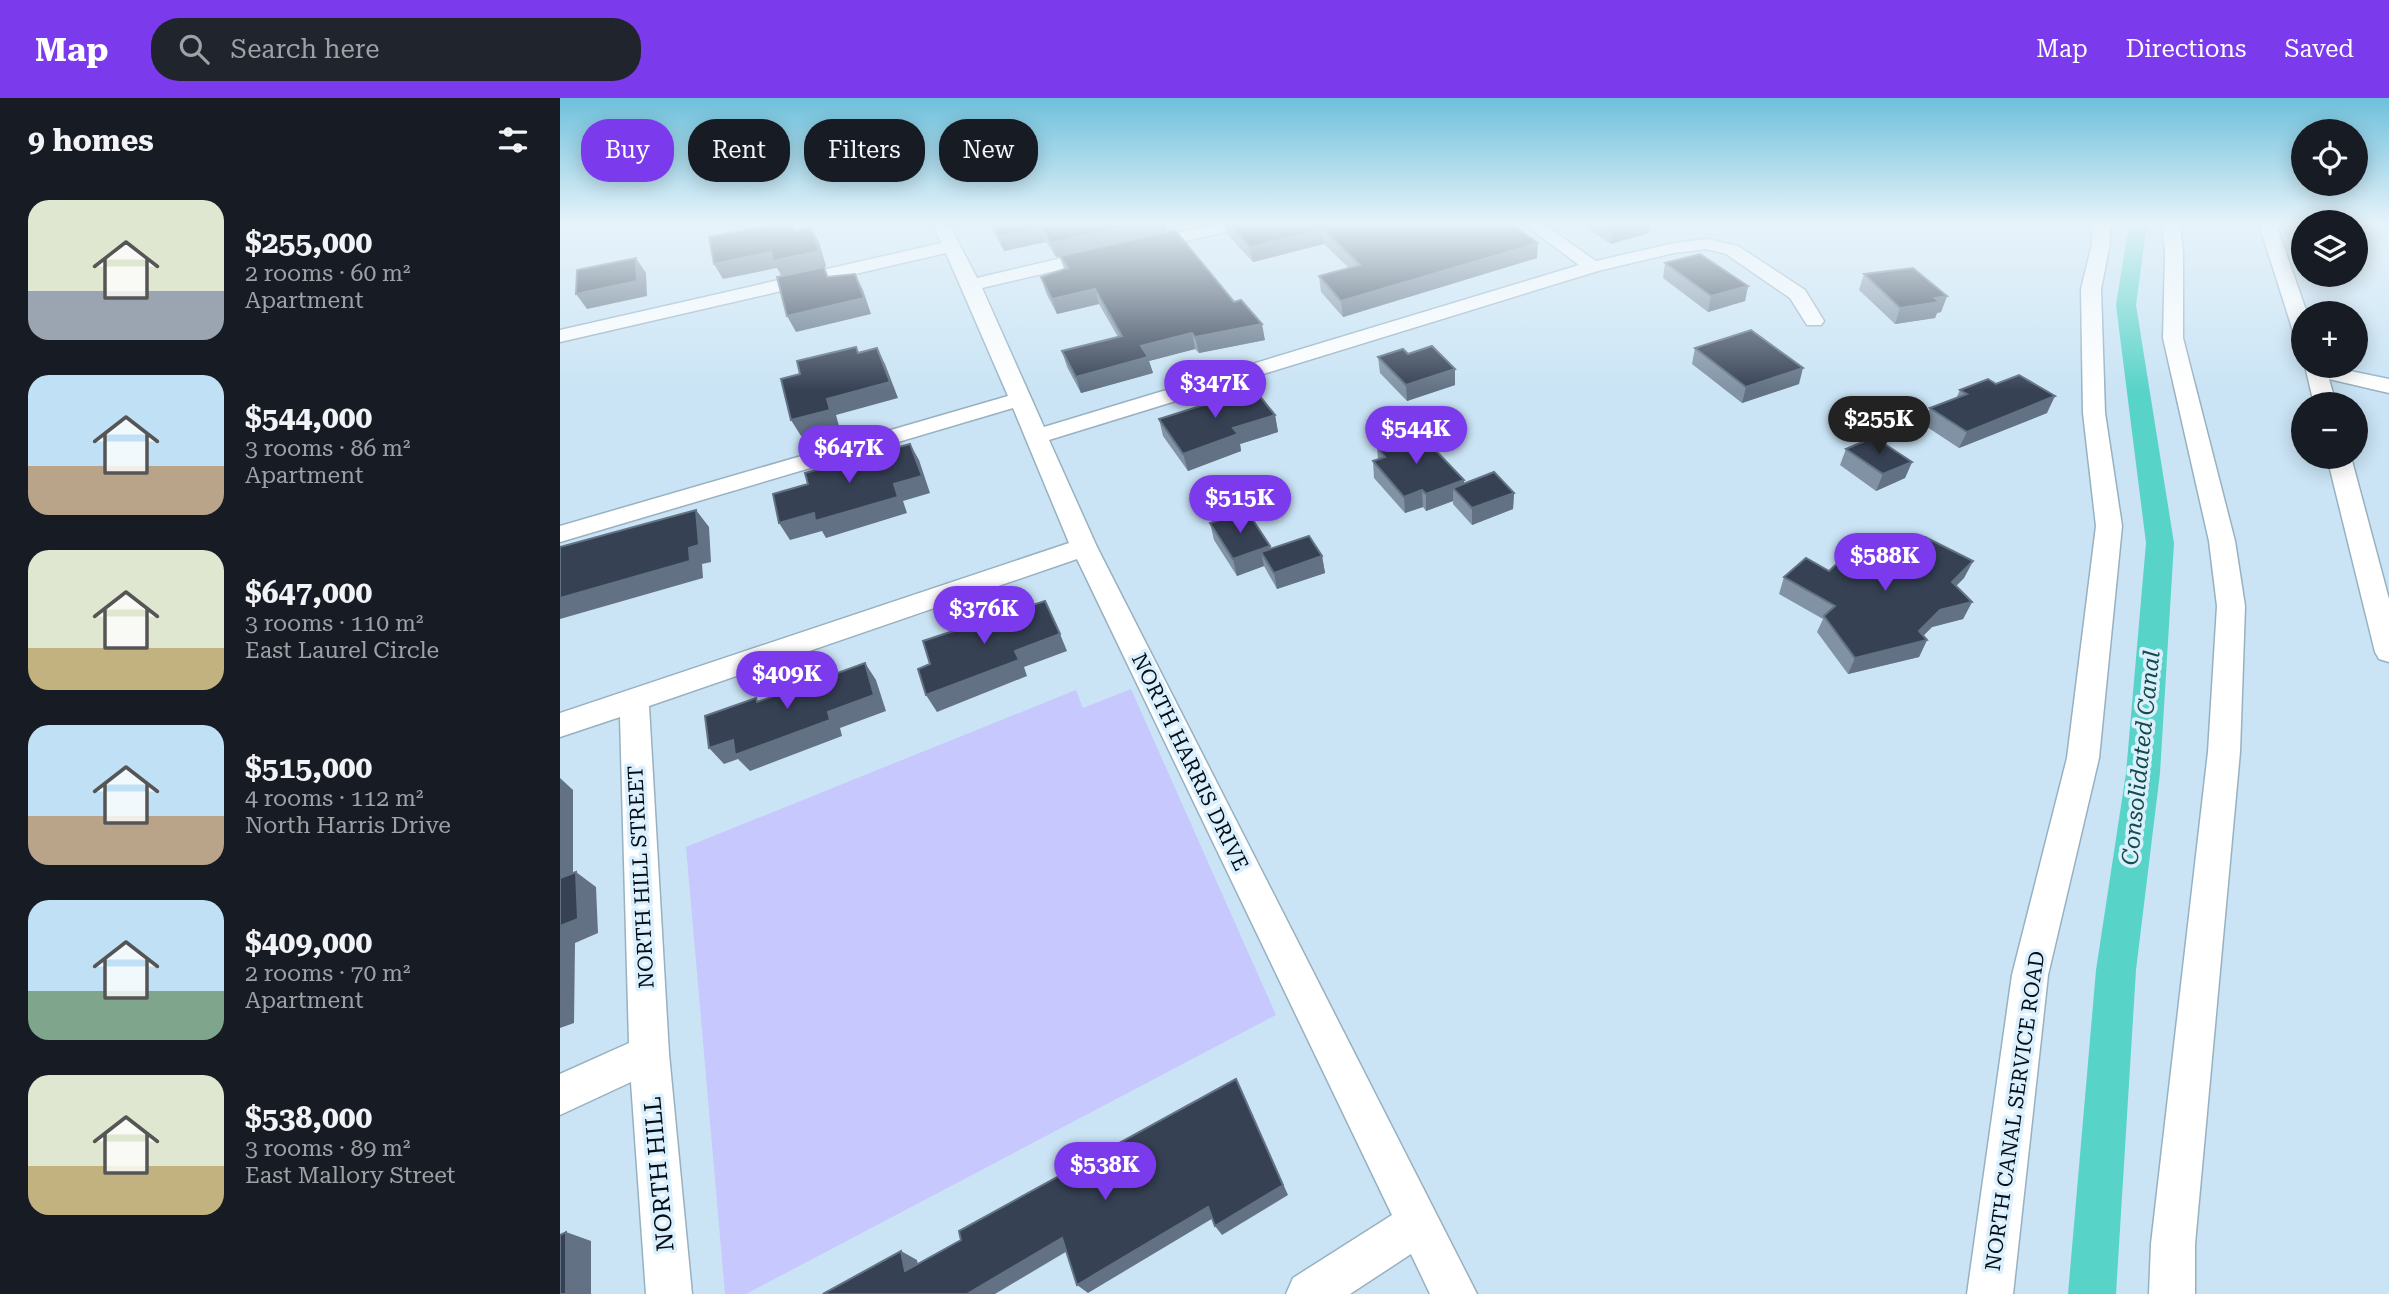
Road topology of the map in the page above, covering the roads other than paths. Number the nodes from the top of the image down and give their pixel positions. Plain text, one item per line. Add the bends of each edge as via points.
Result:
1 (805, 280) edge
2 (969, 280) edge
3 (994, 280) edge
4 (1551, 280) edge
5 (1777, 280) edge
6 (2093, 280) edge
7 (2173, 280) edge
8 (2286, 280) edge
9 (971, 285) junction
10 (2293, 301) edge
11 (1814, 321) dead end
12 (560, 336) edge
13 (2357, 378) edge
14 (2389, 386) edge
15 (1021, 399) junction
16 (1037, 436) junction
17 (2342, 469) edge
18 (560, 534) edge
19 (1084, 547) junction
20 (2389, 652) edge
21 (634, 700) junction
22 (560, 725) edge
23 (649, 1054) junction
24 (560, 1095) edge
25 (1418, 1224) junction
26 (669, 1294) edge
27 (1309, 1294) edge
28 (1454, 1294) edge
29 (1990, 1294) edge
30 (2172, 1294) edge

1 - 12 street
2 - 9 street, NORTH HARRIS DRIVE
3 - 9 street
4 - 16 street
5 - 11 street via 1798,294
6 - 29 street, NORTH CANAL SERVICE ROAD via 2094,413 2109,526 2083,758 2030,975
7 - 30 street via 2173,338 2222,541 2231,606 2224,752 2173,1244
8 - 10 street
9 - 15 street, NORTH HARRIS DRIVE
13 - 14 street
15 - 16 street, NORTH HARRIS DRIVE
15 - 18 street
16 - 19 street, NORTH HARRIS DRIVE
17 - 20 street
19 - 21 street
19 - 25 street, NORTH HARRIS DRIVE
21 - 22 street
21 - 23 street, NORTH HILL STREET
23 - 24 street
23 - 26 street, NORTH HILL
25 - 27 street
25 - 28 street, NORTH HARRIS DRIVE

